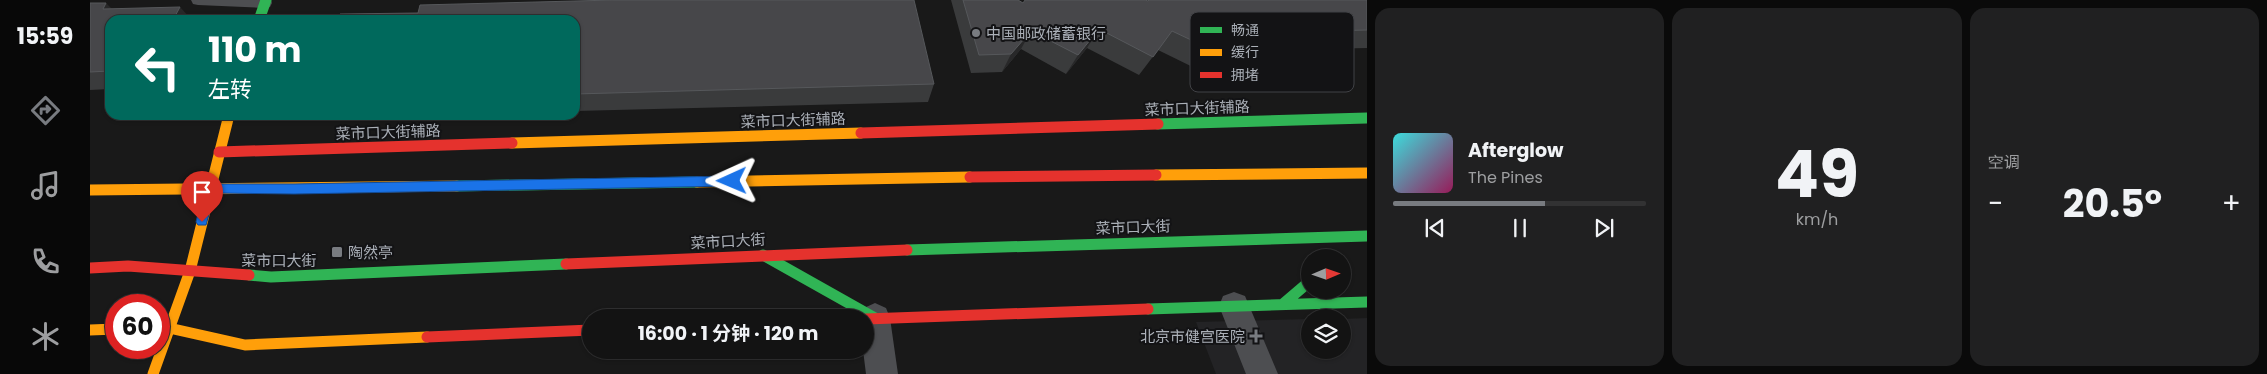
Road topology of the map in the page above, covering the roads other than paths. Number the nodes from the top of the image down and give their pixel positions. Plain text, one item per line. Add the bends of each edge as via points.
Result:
1 (198, 0) edge
2 (266, 1) edge
3 (261, 15) edge
4 (1367, 118) edge
5 (228, 120) edge
6 (219, 152) junction
7 (1367, 174) edge
8 (210, 188) junction
9 (90, 190) edge
10 (1365, 236) edge
11 (1350, 247) dead end
12 (763, 255) junction
13 (90, 268) edge
14 (190, 271) junction
15 (1301, 289) edge
16 (1367, 302) edge
17 (1283, 304) junction
18 (1234, 306) junction
19 (856, 309) edge
20 (170, 315) edge
21 (874, 318) edge
22 (105, 329) edge
23 (170, 329) edge
24 (90, 330) edge
25 (582, 330) edge
26 (874, 333) edge
27 (157, 359) edge
28 (153, 374) edge
29 (882, 374) edge
30 (1262, 374) edge

1 - 2 lane
2 - 3 main road
4 - 6 main road, 菜市口大街辅路
5 - 6 main road
6 - 8 main road
7 - 8 main road
8 - 9 main road
8 - 14 main road
10 - 11 main road
10 - 12 main road, 菜市口大街
12 - 14 main road, 菜市口大街 via 271,277
12 - 19 main road
13 - 14 main road, 菜市口大街 via 128,266
14 - 20 main road
15 - 17 main road
16 - 17 main road
17 - 18 main road
18 - 21 main road
18 - 30 street
22 - 24 main road
23 - 25 main road via 245,345
26 - 29 street
27 - 28 main road

